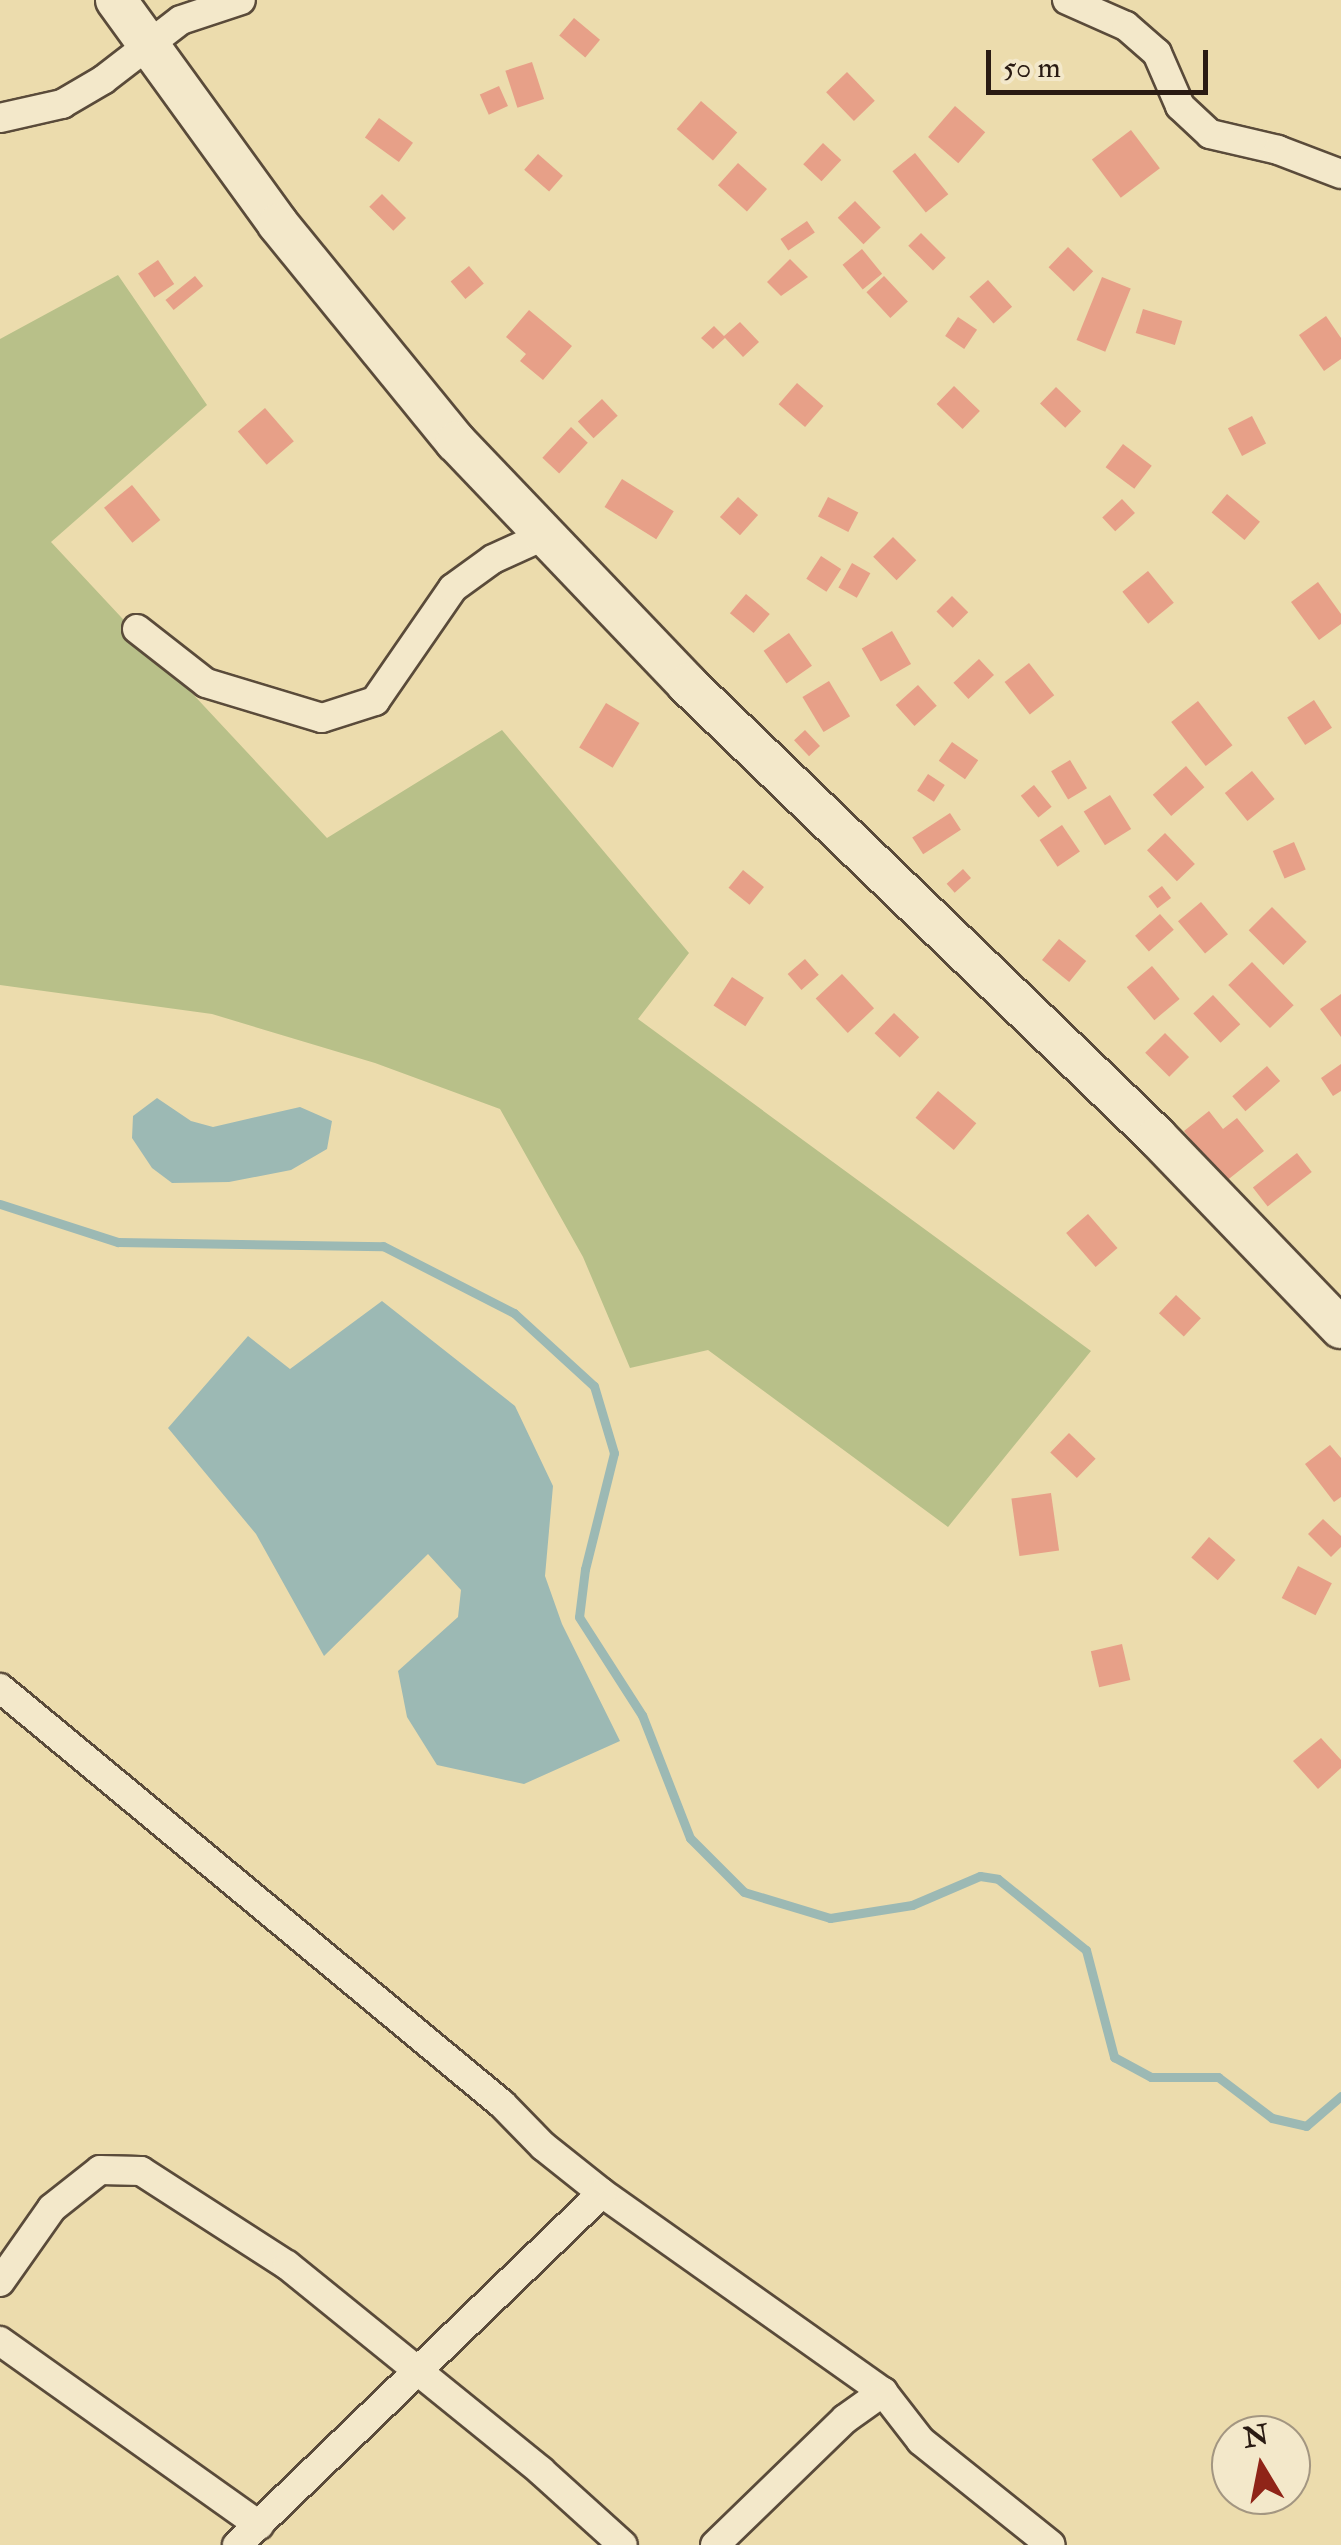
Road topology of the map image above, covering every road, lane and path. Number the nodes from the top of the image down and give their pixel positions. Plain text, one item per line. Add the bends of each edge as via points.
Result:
1 (116, 0) edge
2 (241, 0) edge
3 (1067, 0) edge
4 (148, 43) junction
5 (0, 118) edge
6 (1341, 174) edge
7 (546, 535) junction
8 (137, 628) dead end
9 (1341, 1328) edge
10 (5, 1703) edge
11 (602, 2194) junction
12 (0, 2282) edge
13 (0, 2341) edge
14 (418, 2374) junction
15 (883, 2392) junction
16 (259, 2525) junction
17 (237, 2545) edge
18 (622, 2545) edge
19 (715, 2545) edge
20 (1051, 2545) edge

1 - 4 main road
2 - 4 street via 181,20
3 - 6 street via 1126,26 1157,54 1180,106 1210,134
4 - 5 street via 62,104
4 - 7 main road via 363,332
7 - 8 street via 493,559 453,588 374,701 322,718 206,683
7 - 9 main road via 687,684 1158,1137
10 - 11 street via 502,2104
11 - 14 street
11 - 15 street
12 - 14 street via 52,2208 100,2170 141,2171 287,2266
13 - 16 street
14 - 16 street
14 - 18 street
15 - 19 street via 845,2419
15 - 20 street via 922,2441
16 - 17 street

